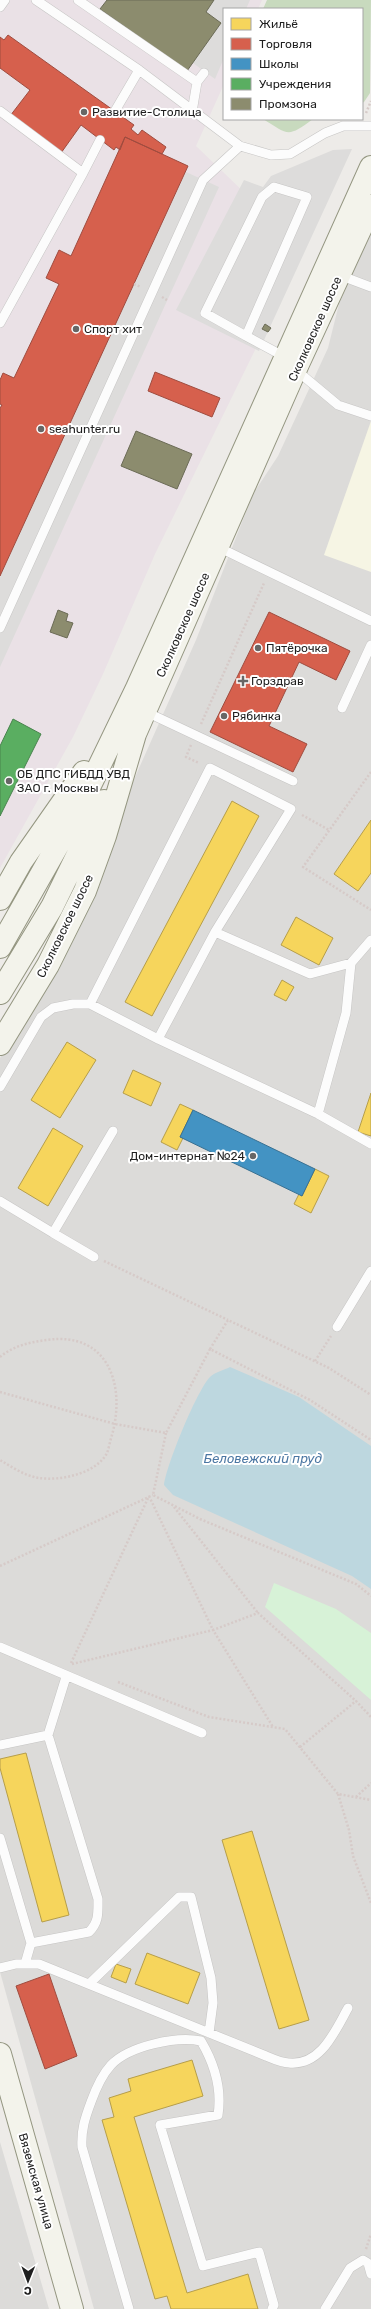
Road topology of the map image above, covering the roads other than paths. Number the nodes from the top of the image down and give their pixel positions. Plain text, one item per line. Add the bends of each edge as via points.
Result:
1 (5, 0) edge
2 (36, 0) edge
3 (78, 0) edge
4 (0, 7) edge
5 (139, 70) junction
6 (204, 73) dead end
7 (197, 82) junction
8 (0, 111) edge
9 (115, 111) dead end
10 (192, 112) junction
11 (371, 126) edge
12 (100, 140) dead end
13 (240, 146) junction
14 (371, 167) edge
15 (83, 173) junction
16 (371, 206) edge
17 (339, 275) junction
18 (371, 288) edge
19 (0, 323) edge
20 (246, 336) junction
21 (293, 364) junction
22 (371, 416) edge
23 (218, 547) junction
24 (371, 621) edge
25 (0, 628) edge
26 (371, 646) edge
27 (136, 688) junction
28 (342, 708) dead end
29 (144, 712) junction
30 (135, 734) junction
31 (293, 781) dead end
32 (0, 899) edge
33 (215, 932) junction
34 (371, 940) edge
35 (0, 946) edge
36 (351, 963) junction
37 (0, 993) edge
38 (90, 1004) junction
39 (158, 1040) junction
40 (0, 1044) edge
41 (0, 1087) edge
42 (318, 1114) junction
43 (112, 1131) dead end
44 (371, 1144) edge
45 (0, 1202) edge
46 (53, 1233) junction
47 (94, 1257) road end
48 (371, 1271) edge
49 (337, 1327) road end
50 (0, 1647) edge
51 (66, 1677) junction
52 (202, 1733) dead end
53 (48, 1735) junction
54 (0, 1745) edge
55 (0, 1838) edge
56 (31, 1943) junction
57 (24, 1964) junction
58 (0, 1968) edge
59 (89, 1984) junction
60 (348, 2008) dead end
61 (210, 2033) junction
62 (0, 2054) edge
63 (371, 2274) edge
64 (72, 2309) edge
65 (129, 2309) edge
66 (272, 2309) edge
67 (325, 2309) edge

1 - 4 lane
2 - 5 lane
3 - 7 lane
5 - 9 lane
5 - 10 lane
6 - 7 lane
7 - 10 lane
8 - 15 lane
10 - 13 lane
11 - 13 lane via 343,126 325,133 290,154 271,155
12 - 15 lane
13 - 25 lane via 203,180
14 - 21 main road, Сколковское шоссе
15 - 19 lane
16 - 17 main road, Сколковское шоссе
17 - 18 lane
17 - 21 main road, Сколковское шоссе
20 - 20 lane via 307,197 274,187 262,197 205,313
20 - 21 lane
21 - 22 lane via 338,405
21 - 23 main road, Сколковское шоссе
21 - 27 main road, Сколковское шоссе
23 - 24 lane
23 - 29 main road, Сколковское шоссе
26 - 28 lane
27 - 32 main road via 83,774 21,862
27 - 35 main road via 80,806
29 - 30 main road, Сколковское шоссе
29 - 31 lane
30 - 37 main road via 52,907
30 - 40 main road, Сколковское шоссе via 105,836 85,891 48,965
33 - 36 lane via 310,974
33 - 38 lane via 291,809 210,768
33 - 39 lane
34 - 36 lane
36 - 42 lane via 346,1014
38 - 39 lane
38 - 41 lane via 53,1008 41,1016
39 - 42 lane
42 - 44 lane
43 - 46 lane
45 - 46 lane
46 - 47 lane
48 - 49 lane
50 - 51 lane
51 - 52 lane
51 - 53 lane
53 - 54 lane
53 - 56 lane via 98,1899 98,1916 96,1926 89,1932
55 - 56 lane
56 - 57 lane
57 - 58 lane
57 - 59 lane via 39,1964
59 - 61 lane
59 - 61 lane via 179,1897 192,1897 211,1978 213,2003
60 - 61 lane via 322,2050 312,2059 301,2062 289,2064
62 - 64 main road, Вяземская улица
63 - 67 lane via 368,2263 363,2260 350,2268
65 - 66 lane via 82,2147 83,2123 100,2079 112,2063 138,2050 163,2042 189,2039 201,2041 208,2053 218,2082 218,2115 160,2125 203,2266 259,2252 274,2305

